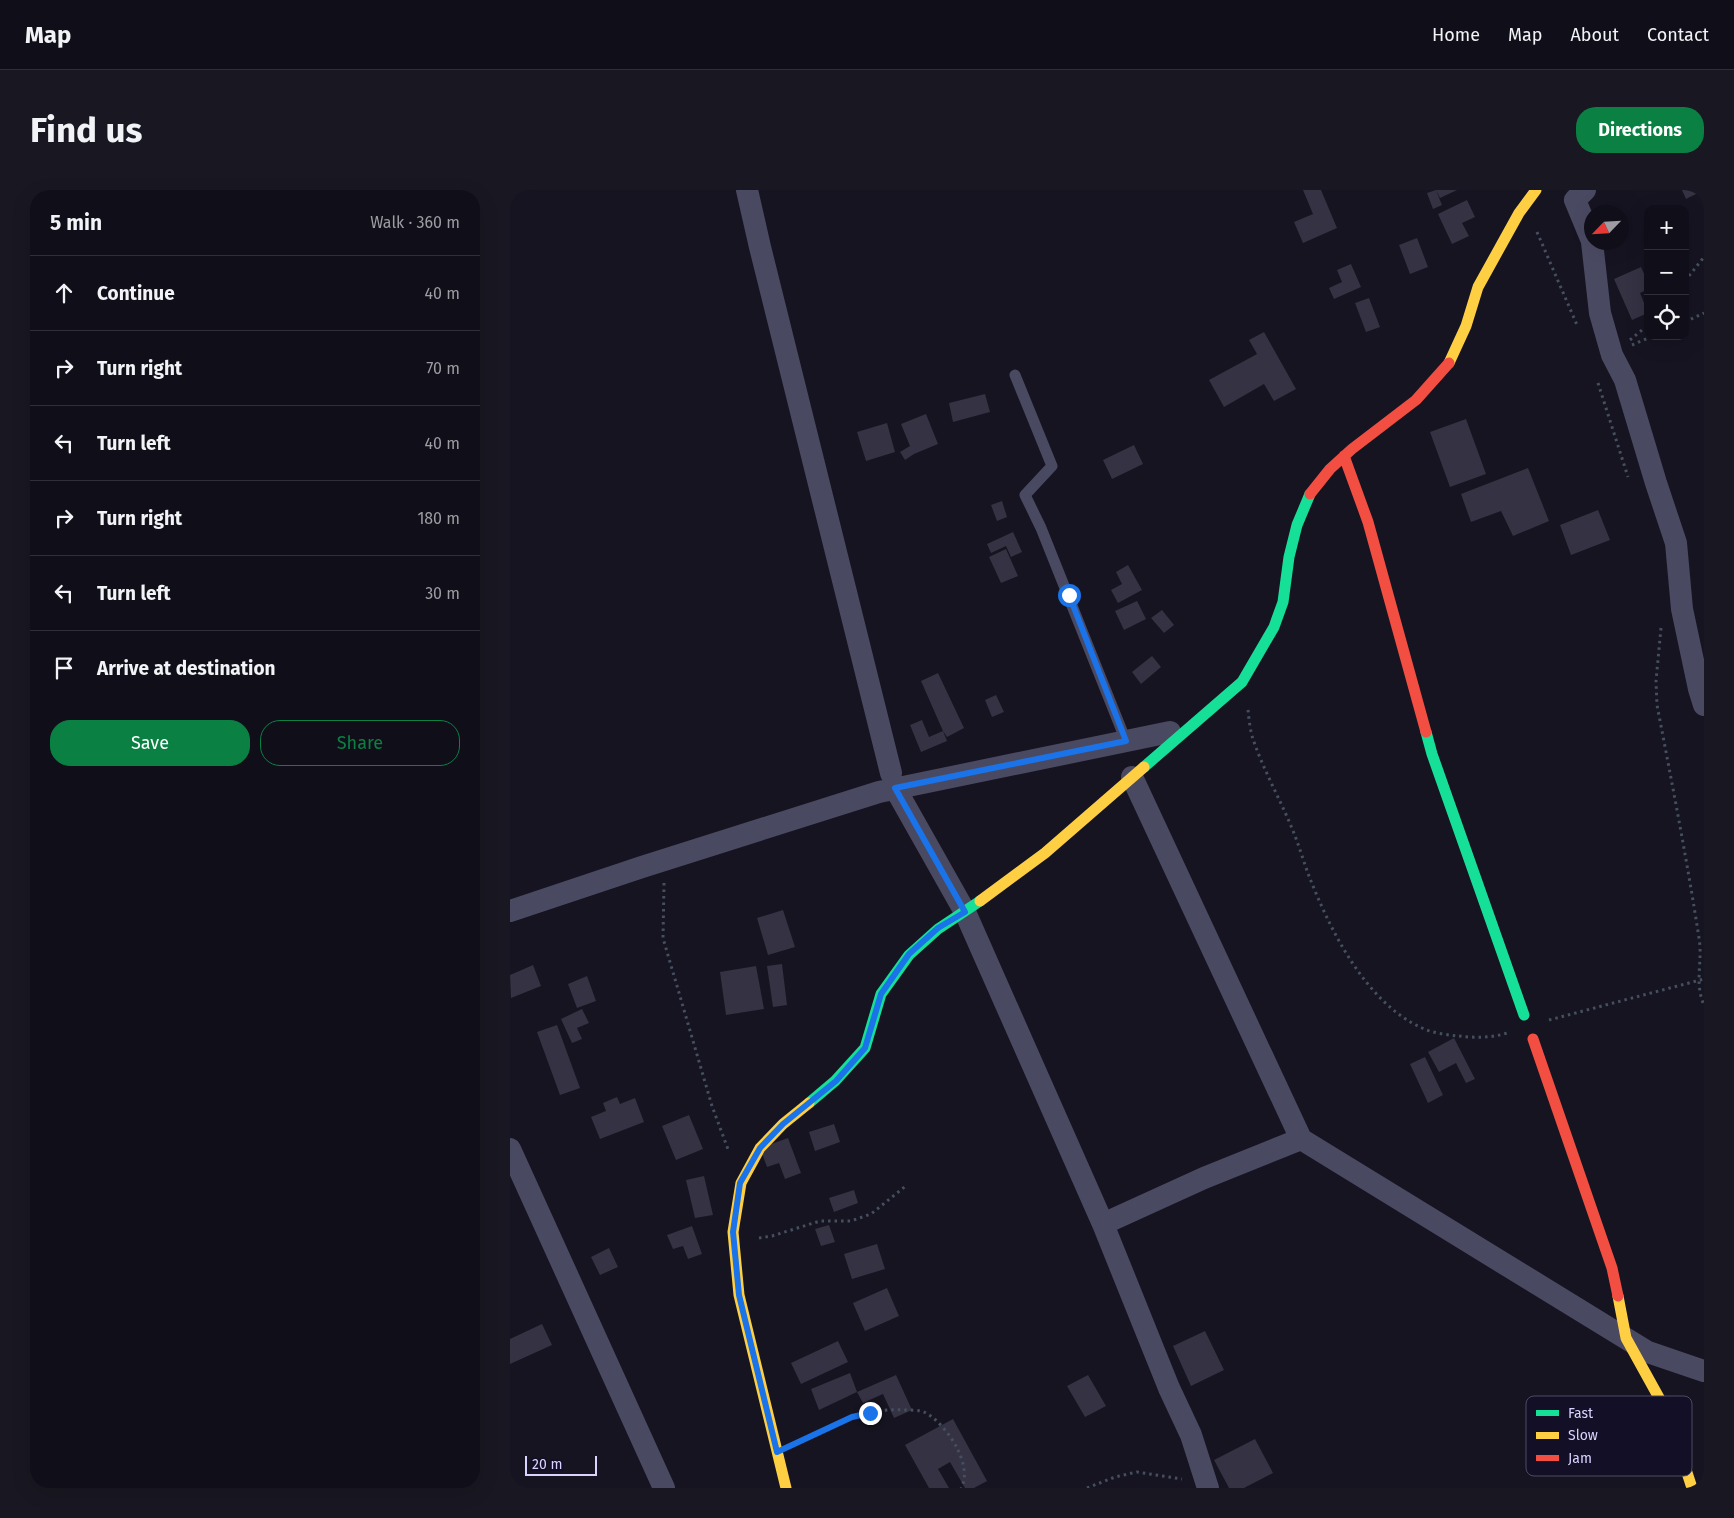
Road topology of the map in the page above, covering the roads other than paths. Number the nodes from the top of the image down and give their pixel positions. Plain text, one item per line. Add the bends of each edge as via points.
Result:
1 (747, 190) edge
2 (1536, 190) edge
3 (1584, 190) edge
4 (1584, 222) edge
5 (1593, 250) edge
6 (1015, 375) dead end
7 (1344, 456) junction
8 (1704, 706) edge
9 (1170, 732) dead end
10 (1126, 741) junction
11 (1132, 777) junction
12 (893, 781) junction
13 (510, 911) edge
14 (965, 912) junction
15 (1524, 1015) dead end
16 (1533, 1039) dead end
17 (1300, 1139) junction
18 (510, 1149) edge
19 (1103, 1224) junction
20 (1626, 1338) junction
21 (1704, 1371) edge
22 (1658, 1396) edge
23 (1688, 1476) edge
24 (664, 1488) edge
25 (786, 1488) edge
26 (1208, 1488) edge
27 (1692, 1488) edge

1 - 12 street
2 - 7 street via 1500,245 1478,287 1466,326 1448,366 1416,400
3 - 4 street via 1575,200
5 - 8 street via 1600,314 1609,347 1625,380 1676,543 1682,609
6 - 10 lane via 1052,466 1024,495 1041,528
7 - 11 street via 1314,490 1301,512 1289,557 1283,602 1274,626 1242,682
7 - 15 street via 1368,522 1432,754
9 - 10 street
10 - 12 street
11 - 14 street via 1045,853
11 - 17 street
12 - 13 street via 878,792
12 - 14 street
14 - 19 street
14 - 25 street via 938,928 909,954 881,994 865,1048 836,1081 783,1124 760,1148 740,1183 733,1232 739,1295
16 - 20 street via 1612,1268
17 - 19 street
17 - 20 street
18 - 24 street
19 - 26 street via 1191,1435
20 - 21 street via 1648,1352
20 - 22 street
23 - 27 street

